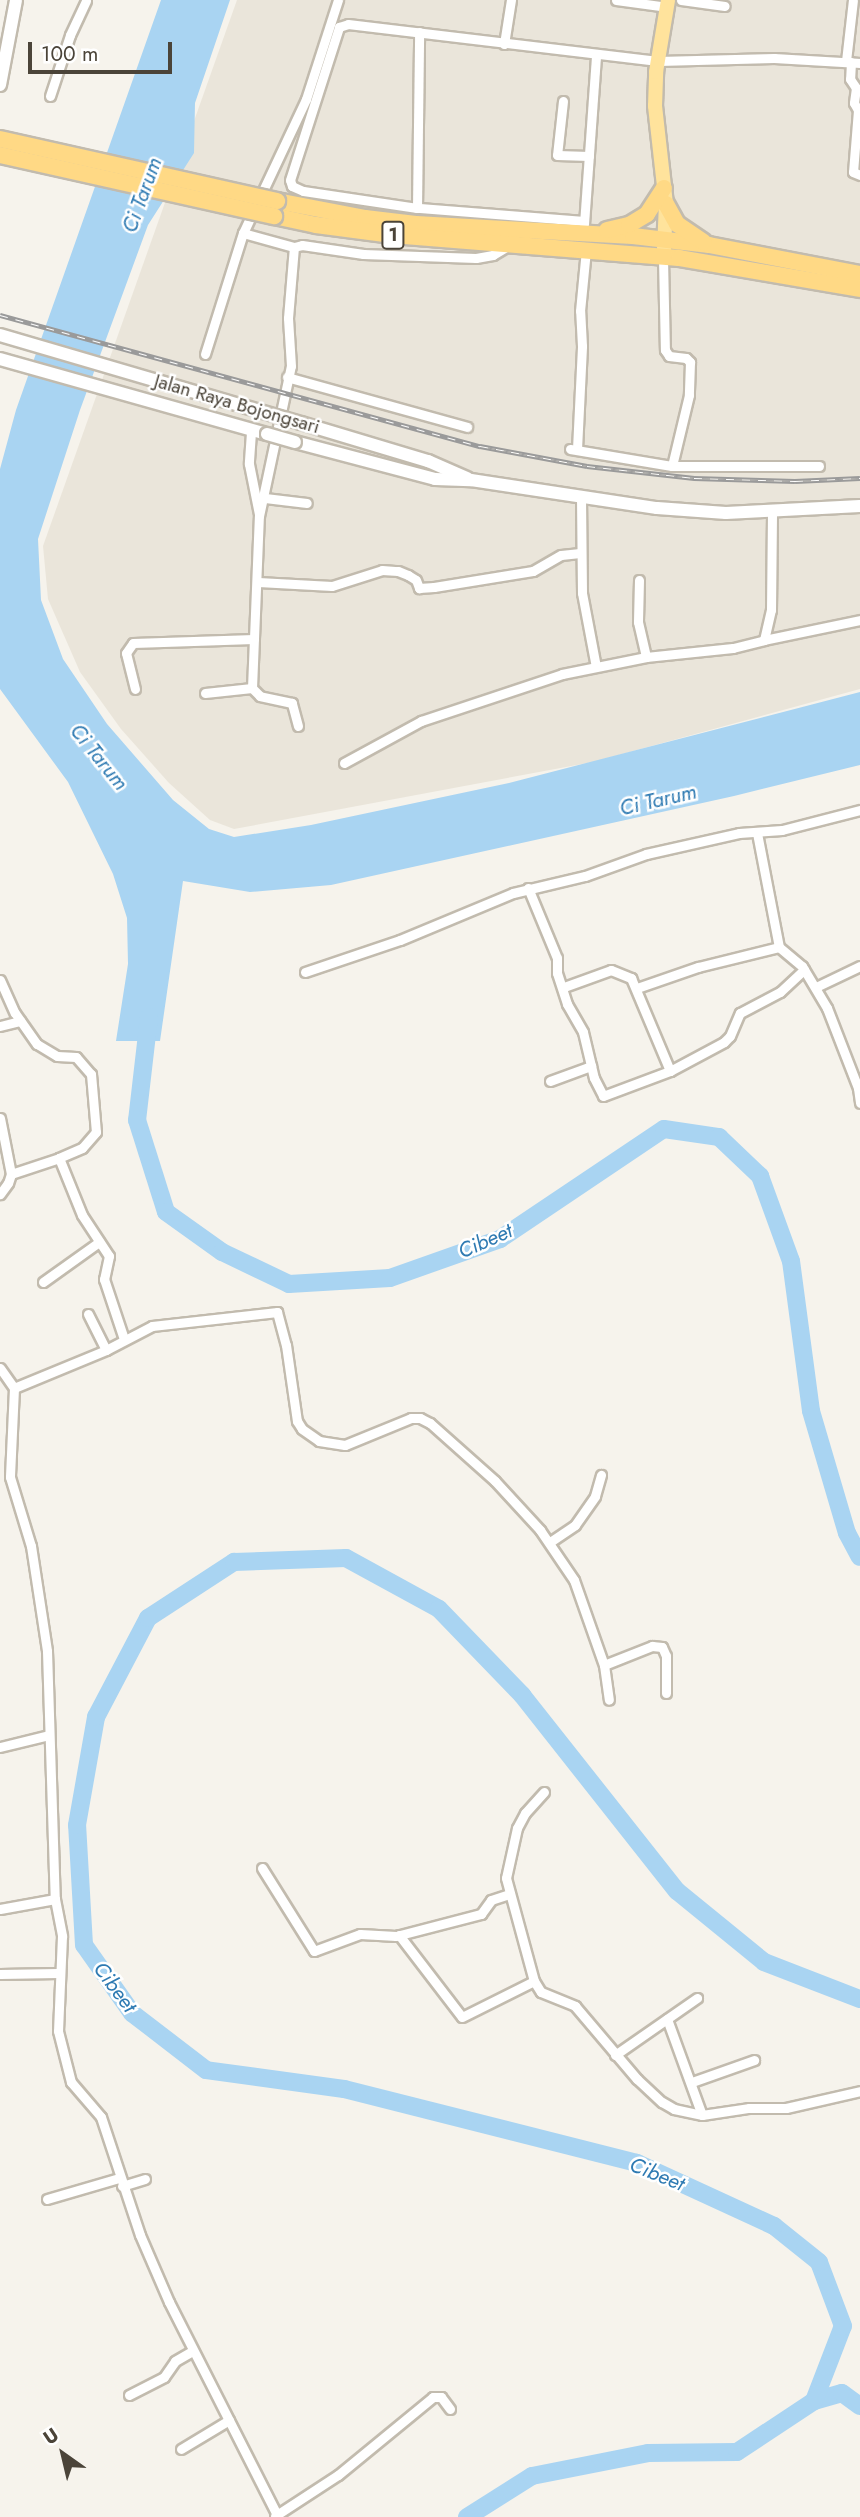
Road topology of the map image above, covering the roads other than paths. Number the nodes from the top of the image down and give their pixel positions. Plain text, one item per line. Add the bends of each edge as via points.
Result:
1 (16, 0) edge
2 (86, 0) edge
3 (338, 0) edge
4 (511, 0) edge
5 (616, 0) edge
6 (681, 0) edge
7 (853, 0) edge
8 (668, 4) edge
9 (725, 6) dead end
10 (419, 32) junction
11 (504, 44) junction
12 (4, 48) edge
13 (596, 55) junction
14 (658, 61) junction
15 (852, 62) edge
16 (0, 85) edge
17 (50, 96) dead end
18 (563, 101) dead end
19 (0, 139) edge
20 (0, 155) edge
21 (589, 156) junction
22 (860, 175) edge
23 (664, 188) junction
24 (666, 205) junction
25 (275, 208) junction
26 (417, 208) junction
27 (243, 233) junction
28 (585, 235) junction
29 (658, 239) junction
30 (512, 243) junction
31 (709, 245) junction
32 (294, 247) junction
33 (657, 257) junction
34 (860, 274) edge
35 (860, 289) edge
36 (0, 335) edge
37 (205, 354) dead end
38 (0, 359) edge
39 (287, 377) junction
40 (467, 427) dead end
41 (326, 430) junction
42 (251, 432) junction
43 (321, 450) junction
44 (672, 466) junction
45 (818, 466) dead end
46 (252, 476) junction
47 (267, 476) junction
48 (471, 480) junction
49 (581, 497) junction
50 (265, 498) junction
51 (307, 503) dead end
52 (860, 506) edge
53 (772, 512) junction
54 (259, 516) junction
55 (580, 553) junction
56 (639, 580) dead end
57 (258, 582) junction
58 (860, 620) edge
59 (254, 639) junction
60 (764, 640) junction
61 (646, 657) junction
62 (596, 667) junction
63 (252, 688) junction
64 (135, 689) dead end
65 (205, 693) dead end
66 (298, 726) dead end
67 (344, 763) dead end
68 (860, 810) edge
69 (757, 833) junction
70 (528, 888) junction
71 (779, 947) junction
72 (860, 966) edge
73 (804, 970) junction
74 (304, 972) dead end
75 (0, 980) edge
76 (564, 987) junction
77 (816, 987) junction
78 (637, 988) junction
79 (20, 1021) junction
80 (0, 1026) edge
81 (592, 1066) junction
82 (670, 1071) junction
83 (550, 1081) dead end
84 (860, 1103) edge
85 (0, 1118) edge
86 (59, 1158) junction
87 (11, 1174) junction
88 (0, 1194) edge
89 (99, 1242) junction
90 (43, 1282) dead end
91 (88, 1314) dead end
92 (124, 1339) junction
93 (106, 1350) junction
94 (0, 1368) edge
95 (14, 1388) junction
96 (601, 1475) dead end
97 (550, 1542) junction
98 (604, 1665) junction
99 (666, 1693) dead end
100 (609, 1700) dead end
101 (49, 1735) junction
102 (0, 1747) edge
103 (544, 1792) dead end
104 (262, 1868) dead end
105 (510, 1894) junction
106 (55, 1899) junction
107 (0, 1909) edge
108 (399, 1935) junction
109 (58, 1973) junction
110 (0, 1974) edge
111 (534, 1981) junction
112 (697, 1998) dead end
113 (667, 2019) junction
114 (615, 2055) junction
115 (754, 2060) dead end
116 (692, 2082) junction
117 (860, 2091) edge
118 (702, 2115) junction
119 (145, 2179) dead end
120 (121, 2182) junction
121 (47, 2199) dead end
122 (192, 2351) junction
123 (130, 2395) dead end
124 (450, 2409) dead end
125 (229, 2420) junction
126 (181, 2449) dead end
127 (275, 2516) edge

1 - 12 street
2 - 17 street
3 - 27 street via 306,99
4 - 11 street
5 - 8 street
6 - 9 street
7 - 15 street
8 - 14 main road
10 - 11 street
10 - 26 street
10 - 26 street via 348,24 339,27 290,180 303,191
11 - 13 street
12 - 16 street
13 - 14 street
13 - 21 street
14 - 15 street via 774,58
14 - 23 main road via 655,125
15 - 22 street via 850,79 856,88 858,110 853,172
18 - 21 street via 557,155
19 - 25 highway, 1, bridge
20 - 25 highway, 1, bridge
21 - 28 street
23 - 24 main road
23 - 28 highway via 648,214 638,220
23 - 29 main road
24 - 29 main road
24 - 31 highway via 677,224
25 - 28 highway, 1 via 416,224
25 - 30 highway, 1 via 370,233
26 - 28 street
27 - 32 street
27 - 37 street
28 - 29 highway, 1
28 - 30 highway, 1
28 - 33 highway, 1
28 - 44 street via 573,449
29 - 31 highway, 1
29 - 33 main road
30 - 32 street via 493,255 477,258
31 - 34 highway, 1
32 - 39 street
33 - 35 highway, 1 via 732,265
33 - 44 street via 665,351 690,362 689,396
36 - 41 street, Jalan Raya Bojongsari, bridge
38 - 42 street, Jalan Raya Bojongsari
39 - 40 street
39 - 47 street
41 - 43 street
41 - 48 street, Jalan Raya Bojongsari via 428,461
42 - 43 street, Jalan Raya Bojongsari, bridge
42 - 46 street
43 - 48 street, Jalan Raya Bojongsari via 424,477
44 - 45 street
46 - 47 street
46 - 54 street
47 - 50 street
48 - 49 street, Jalan Raya Bojongsari
49 - 53 street, Jalan Raya Bojongsari via 686,511
49 - 55 street
50 - 51 street
50 - 54 street
52 - 53 street, Jalan Raya Bojongsari
53 - 60 street via 771,610
54 - 57 street
55 - 57 street via 561,555 533,571 434,587 419,588 408,575 382,570 332,586
55 - 62 street via 587,633
56 - 61 street via 638,622
57 - 59 street
58 - 60 street
59 - 63 street
59 - 64 street via 134,643 126,653
60 - 61 street
61 - 62 street
62 - 67 street via 445,711
63 - 65 street
63 - 66 street via 260,696 292,703
68 - 69 street
69 - 70 street via 646,854 585,876
69 - 71 street
70 - 74 street via 400,940
70 - 76 street via 557,957 556,973
71 - 73 street
71 - 78 street
72 - 77 street
73 - 77 street
73 - 82 street via 780,992 740,1013 728,1039
75 - 79 street
76 - 78 street via 611,970 631,978
76 - 81 street
77 - 84 street
78 - 82 street
79 - 80 street
79 - 86 street via 37,1044 57,1056 76,1057 91,1074 96,1132 82,1148
81 - 82 street via 603,1096
81 - 83 street
85 - 87 street
86 - 87 street
86 - 89 street via 82,1215
87 - 88 street
89 - 90 street
89 - 92 street via 110,1256 104,1279
91 - 93 street
92 - 93 street
92 - 97 street via 152,1326 277,1312 296,1421 302,1429 319,1441 345,1446 420,1418 495,1481
93 - 95 street
94 - 95 street
95 - 101 street via 10,1477 31,1546 44,1623
96 - 97 street via 575,1525
97 - 98 street via 574,1580
98 - 99 street via 652,1646 662,1647
98 - 100 street
101 - 102 street
101 - 106 street
103 - 105 street via 517,1828 507,1867
104 - 108 street via 314,1951 360,1934
105 - 108 street via 491,1900 481,1914
105 - 111 street
106 - 107 street
106 - 109 street via 62,1936
108 - 111 street via 461,2017
109 - 110 street
109 - 120 street via 56,2018 71,2082 99,2112
111 - 114 street via 546,1995 575,2006
112 - 113 street
113 - 114 street
113 - 116 street
114 - 118 street via 662,2102
115 - 116 street
116 - 118 street
117 - 118 street via 786,2108
119 - 120 street
120 - 121 street
120 - 122 street
122 - 123 street via 175,2361 164,2378
122 - 125 street
124 - 127 street via 441,2397 433,2397 338,2476
125 - 126 street
125 - 127 street

